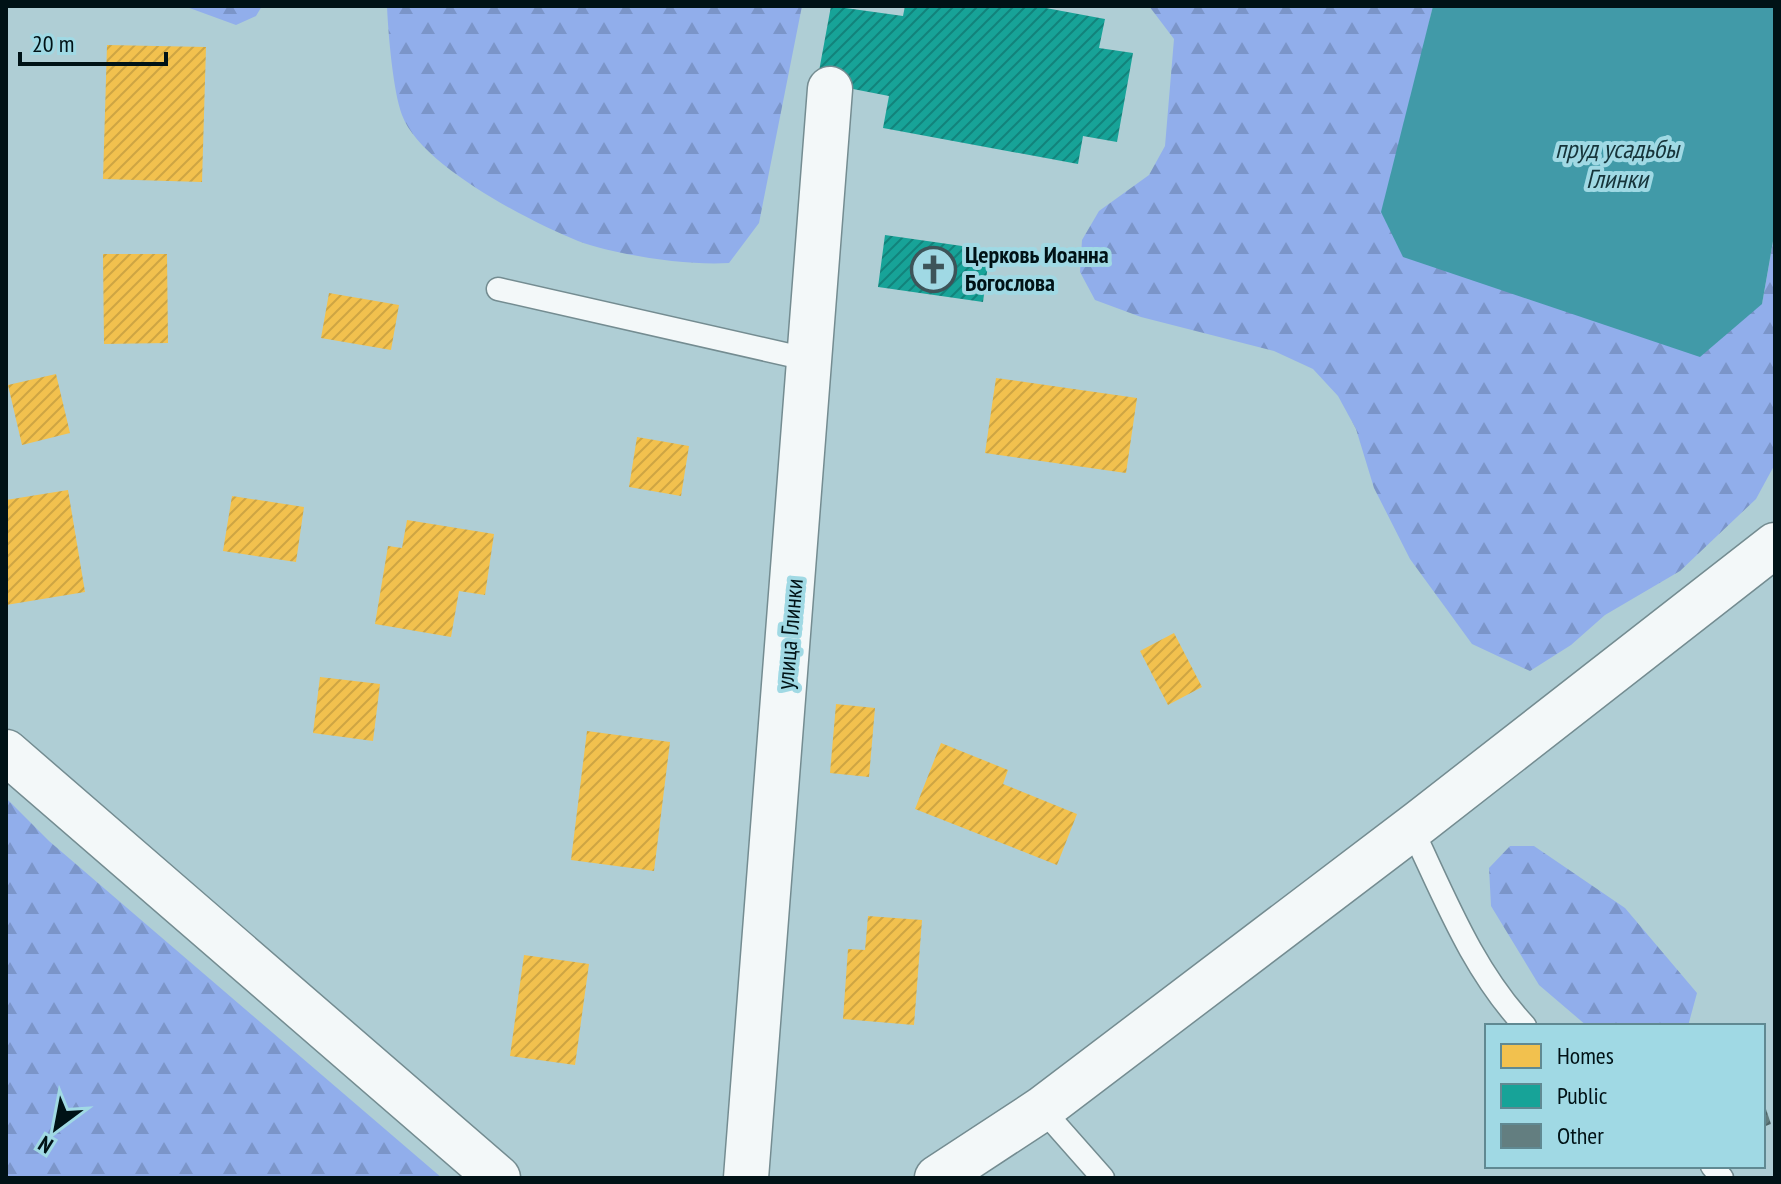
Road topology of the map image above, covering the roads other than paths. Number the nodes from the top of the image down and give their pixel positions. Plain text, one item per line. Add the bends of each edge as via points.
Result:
1 (830, 89) dead end
2 (498, 289) dead end
3 (811, 360) junction
4 (1775, 545) edge
5 (6, 752) edge
6 (1412, 829) junction
7 (1523, 1024) edge
8 (1042, 1109) junction
9 (498, 1178) edge
10 (746, 1178) edge
11 (937, 1178) edge
12 (1103, 1178) edge

1 - 3 street, улица Глинки
2 - 3 lane
3 - 10 street, улица Глинки
4 - 6 street
5 - 9 street
6 - 7 lane via 1471,954 1499,999
6 - 8 street
8 - 11 street
8 - 12 lane

